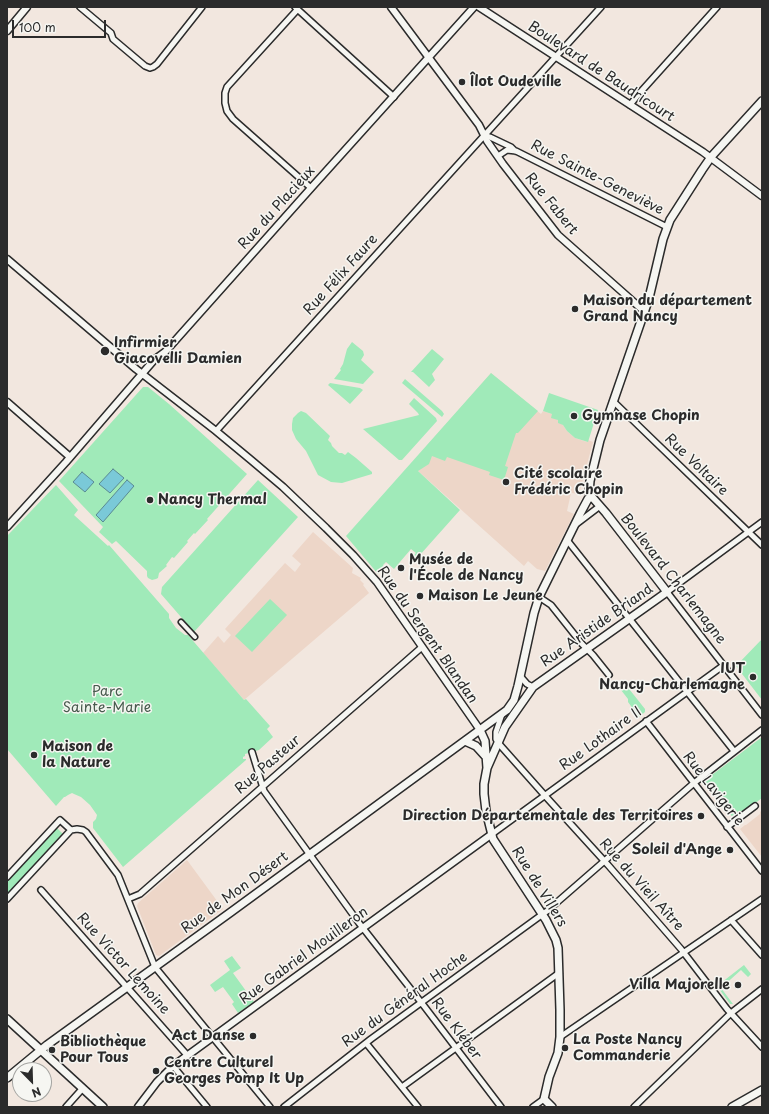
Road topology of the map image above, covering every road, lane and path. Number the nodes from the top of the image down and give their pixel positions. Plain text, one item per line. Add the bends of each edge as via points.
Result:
1 (27, 7) edge
2 (80, 7) edge
3 (202, 7) edge
4 (391, 7) edge
5 (474, 7) edge
6 (479, 7) edge
7 (600, 7) edge
8 (717, 7) edge
9 (296, 8) edge
10 (7, 30) edge
11 (555, 57) junction
12 (428, 58) junction
13 (394, 97) junction
14 (762, 102) edge
15 (630, 105) junction
16 (484, 135) junction
17 (516, 151) junction
18 (498, 156) junction
19 (711, 157) junction
20 (311, 188) junction
21 (762, 196) edge
22 (667, 227) junction
23 (7, 259) edge
24 (645, 312) junction
25 (143, 374) junction
26 (613, 401) junction
27 (7, 402) edge
28 (216, 430) junction
29 (70, 457) junction
30 (592, 497) junction
31 (600, 506) junction
32 (762, 522) edge
33 (575, 525) junction
34 (7, 527) edge
35 (748, 532) junction
36 (567, 540) junction
37 (762, 545) edge
38 (667, 592) junction
39 (539, 597) junction
40 (630, 618) junction
41 (181, 622) dead end
42 (195, 637) dead end
43 (422, 647) junction
44 (587, 649) junction
45 (724, 665) junction
46 (609, 675) dead end
47 (520, 676) junction
48 (533, 687) junction
49 (687, 691) junction
50 (502, 714) junction
51 (762, 715) edge
52 (646, 722) junction
53 (480, 730) junction
54 (762, 730) edge
55 (465, 741) junction
56 (498, 742) junction
57 (734, 751) junction
58 (252, 752) dead end
59 (486, 757) junction
60 (487, 768) junction
61 (694, 783) junction
62 (262, 787) junction
63 (544, 795) junction
64 (755, 806) dead end
65 (728, 827) junction
66 (71, 830) junction
67 (492, 834) junction
68 (309, 854) junction
69 (604, 861) junction
70 (762, 871) edge
71 (7, 877) edge
72 (41, 890) dead end
73 (7, 898) edge
74 (128, 899) junction
75 (762, 899) edge
76 (542, 914) junction
77 (731, 920) junction
78 (363, 928) junction
79 (684, 952) junction
80 (762, 955) edge
81 (155, 967) junction
82 (559, 973) junction
83 (127, 987) junction
84 (762, 989) edge
85 (422, 1003) junction
86 (731, 1013) junction
87 (7, 1019) edge
88 (560, 1037) junction
89 (212, 1038) junction
90 (366, 1043) junction
91 (762, 1047) edge
92 (455, 1048) junction
93 (41, 1050) junction
94 (188, 1055) junction
95 (173, 1066) junction
96 (7, 1078) edge
97 (402, 1087) junction
98 (762, 1090) edge
99 (80, 1091) junction
100 (544, 1099) junction
101 (66, 1107) edge
102 (103, 1107) edge
103 (138, 1107) edge
104 (207, 1107) edge
105 (270, 1107) edge
106 (284, 1107) edge
107 (418, 1107) edge
108 (501, 1107) edge
109 (533, 1107) edge
110 (552, 1107) edge
111 (634, 1107) edge
112 (732, 1107) edge

1 - 10 street
2 - 3 street via 111,33 113,39 150,68
4 - 12 street, Rue Fabert
5 - 12 street, Rue du Placieux
6 - 11 street, Boulevard de Baudricourt
7 - 11 street, Rue Félix Faure
8 - 15 street
9 - 13 street
9 - 20 street via 227,88 224,103 233,119
11 - 15 street, Boulevard de Baudricourt
11 - 16 street, Rue Félix Faure
12 - 13 street, Rue du Placieux
12 - 16 street, Rue Fabert
13 - 20 street, Rue du Placieux
14 - 19 main road
15 - 19 street, Boulevard de Baudricourt
16 - 17 street, Rue Sainte-Geneviève
16 - 18 street, Rue Fabert
16 - 28 street, Rue Félix Faure
17 - 18 street, Rue Sainte-Geneviève via 507,150
17 - 22 street, Rue Sainte-Geneviève
18 - 24 street, Rue Fabert via 558,235
19 - 21 street, Boulevard de Baudricourt
19 - 22 main road
20 - 25 street, Rue du Placieux
22 - 24 main road
23 - 25 street
24 - 26 main road
25 - 28 street
25 - 29 street, Rue du Placieux
26 - 30 main road via 600,440 589,487
26 - 35 street, Rue Voltaire
27 - 29 street
28 - 43 street, Rue du Sergent Blandan via 283,487 353,555 377,582
29 - 34 street, Rue du Placieux
30 - 31 main road, Boulevard Charlemagne
30 - 33 main road via 588,499
31 - 33 street
31 - 38 main road, Boulevard Charlemagne
32 - 35 street, Rue Aristide Briand
33 - 36 main road
35 - 37 street, Rue Voltaire
35 - 38 street, Rue Aristide Briand
36 - 39 main road
36 - 40 street
38 - 40 main road, Rue Aristide Briand
38 - 45 street, Boulevard Charlemagne
39 - 44 street via 551,605
39 - 47 main road
40 - 44 main road, Rue Aristide Briand
40 - 49 street
41 - 42 street
43 - 53 street, Rue du Sergent Blandan
43 - 62 street, Rue Pasteur
44 - 46 street via 594,654
44 - 48 main road, Rue Aristide Briand
45 - 49 street, Rue Lothaire II
45 - 51 street, Boulevard Charlemagne
47 - 48 street
47 - 50 main road, Rue de Mon Désert via 514,700
48 - 56 main road, Rue Aristide Briand via 505,726
49 - 52 street, Rue Lothaire II
49 - 57 street
50 - 53 main road, Rue de Mon Désert
50 - 56 street via 496,732
52 - 61 street, Rue Lavigerie
52 - 63 street, Rue Lothaire II
53 - 55 main road, Rue de Mon Désert
53 - 59 main road, Rue de Villers via 485,741
54 - 57 street, Rue du Général Hoche
55 - 59 main road via 476,746
55 - 68 main road, Rue de Mon Désert
56 - 60 main road, Rue Aristide Briand
56 - 63 street, Rue du Vieil Aître
57 - 61 street, Rue du Général Hoche
58 - 62 street, Rue Kléber
59 - 60 main road, Rue de Villers
60 - 67 main road, Rue de Villers via 484,794
61 - 65 street, Rue Lavigerie
61 - 69 street, Rue du Général Hoche
62 - 68 street, Rue Kléber
62 - 74 street, Rue Pasteur via 140,894
63 - 67 street, Rue Lothaire II
63 - 69 street, Rue du Vieil Aître
64 - 65 street
65 - 70 street, Rue Lavigerie
66 - 71 street via 60,820
66 - 73 street
66 - 74 street via 86,832 118,875
67 - 76 main road, Rue de Villers
67 - 78 street, Rue Gabriel Mouilleron
68 - 78 street, Rue Kléber
68 - 81 main road, Rue de Mon Désert
69 - 76 street, Rue du Général Hoche
69 - 79 street, Rue du Vieil Aître
72 - 83 street, Rue Victor Lemoine
74 - 81 street
75 - 77 street
76 - 82 main road, Rue de Villers via 556,940
76 - 85 street, Rue du Général Hoche
77 - 79 street
77 - 80 street
78 - 85 street, Rue Kléber
78 - 89 street, Rue Gabriel Mouilleron
79 - 86 street, Rue du Vieil Aître
79 - 88 street
81 - 83 main road, Rue de Mon Désert
81 - 89 street
82 - 88 main road, Rue de Villers
82 - 92 street
83 - 93 main road, Rue de Mon Désert
83 - 94 street, Rue Victor Lemoine
84 - 86 street
85 - 90 street, Rue du Général Hoche
85 - 92 street, Rue Kléber
86 - 91 street, Rue du Vieil Aître
86 - 111 street
87 - 93 main road
88 - 100 main road, Rue de Villers via 557,1058
89 - 94 street, Rue Gabriel Mouilleron
89 - 105 street
90 - 97 street
90 - 106 street, Rue du Général Hoche
92 - 97 street
92 - 108 street, Rue Kléber
93 - 96 main road, Rue de Mon Désert
93 - 99 main road
94 - 95 street, Rue Gabriel Mouilleron
95 - 103 street, Rue Gabriel Mouilleron
95 - 104 street
97 - 107 street
98 - 112 main road
99 - 101 street
99 - 102 main road
100 - 109 street
100 - 110 main road

